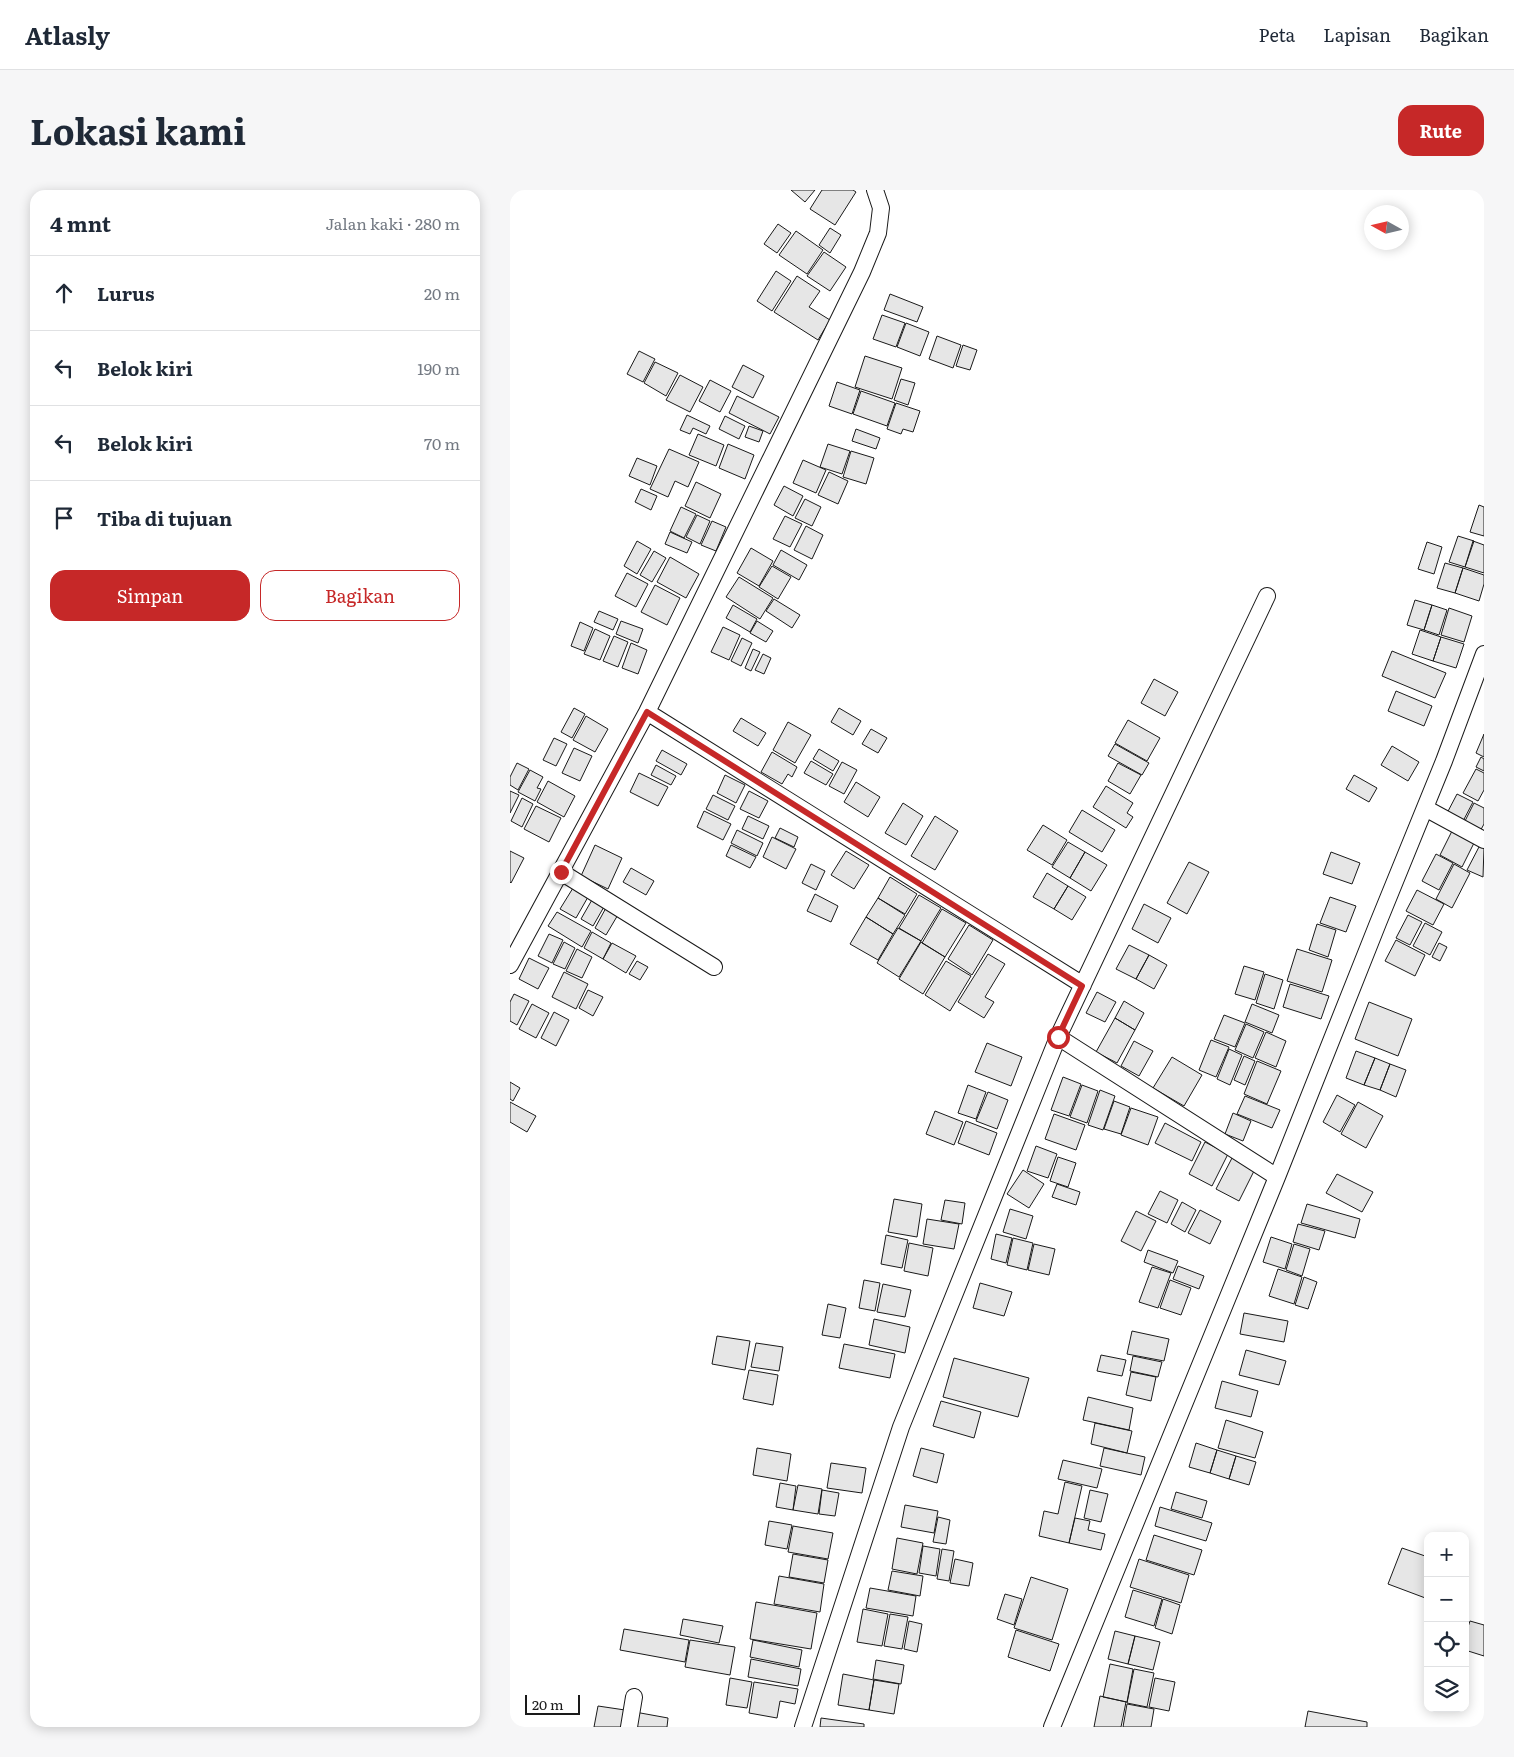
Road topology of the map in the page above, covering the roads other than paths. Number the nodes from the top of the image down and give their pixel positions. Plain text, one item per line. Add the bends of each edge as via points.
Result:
1 (875, 190) edge
2 (1267, 596) dead end
3 (1484, 654) edge
4 (647, 712) junction
5 (1425, 808) junction
6 (1484, 840) edge
7 (561, 872) junction
8 (510, 965) edge
9 (714, 967) dead end
10 (1082, 986) junction
11 (1058, 1037) junction
12 (1277, 1177) junction
13 (634, 1696) dead end
14 (629, 1727) edge
15 (803, 1727) edge
16 (1052, 1727) edge

1 - 4 street via 881,208 878,234 862,272
2 - 10 street
3 - 5 street
4 - 7 street
4 - 10 street
5 - 6 street
5 - 12 street
7 - 8 street
7 - 9 street
10 - 11 street
11 - 12 street
11 - 15 street via 901,1427
12 - 16 street
13 - 14 street

